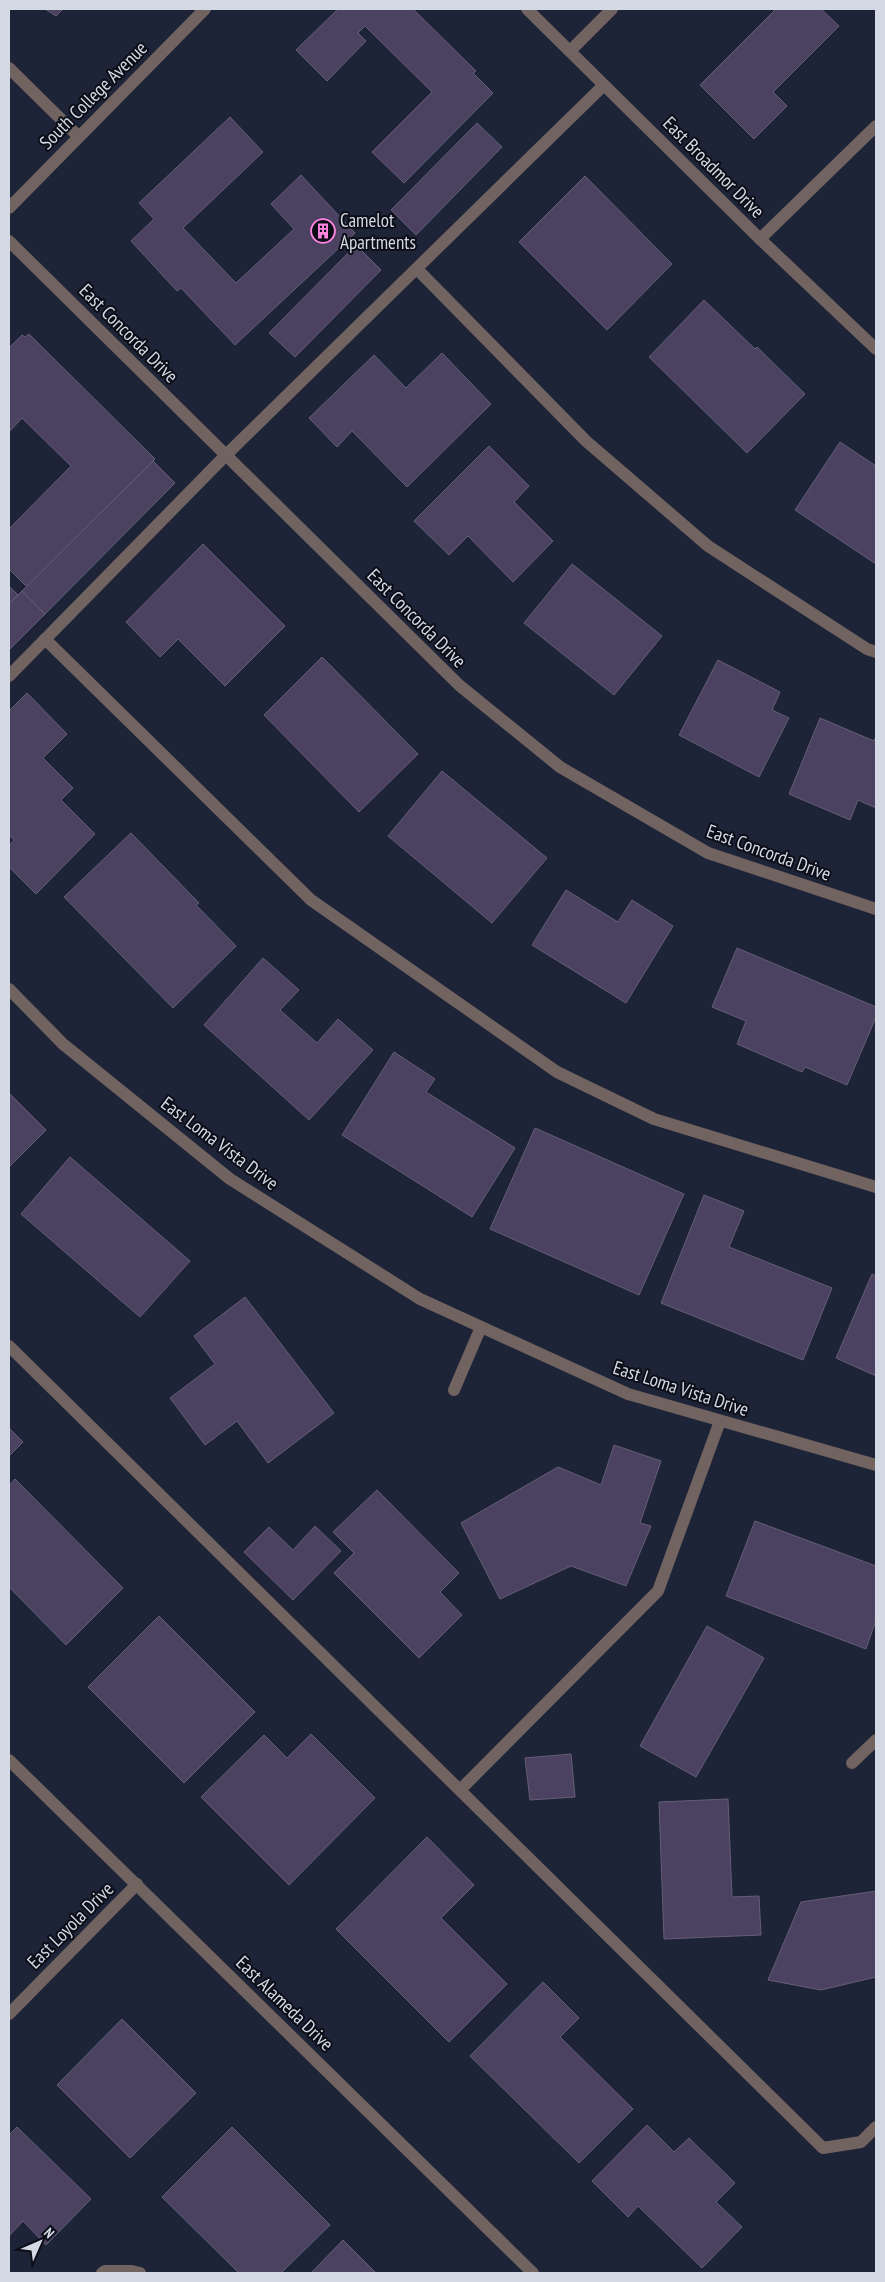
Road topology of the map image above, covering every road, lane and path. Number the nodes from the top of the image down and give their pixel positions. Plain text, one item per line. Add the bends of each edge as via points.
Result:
1 (205, 9) edge
2 (527, 9) edge
3 (612, 9) edge
4 (570, 51) junction
5 (9, 68) edge
6 (604, 86) junction
7 (876, 126) edge
8 (78, 136) junction
9 (9, 208) edge
10 (760, 239) junction
11 (9, 241) edge
12 (417, 269) junction
13 (876, 349) edge
14 (226, 455) junction
15 (44, 639) junction
16 (876, 652) edge
17 (9, 676) edge
18 (876, 910) edge
19 (9, 989) edge
20 (876, 1187) edge
21 (481, 1327) junction
22 (9, 1346) edge
23 (454, 1390) dead end
24 (720, 1421) junction
25 (876, 1466) edge
26 (876, 1740) edge
27 (9, 1760) edge
28 (852, 1763) dead end
29 (460, 1790) junction
30 (137, 1884) junction
31 (9, 2014) edge
32 (876, 2126) edge
33 (102, 2273) edge
34 (140, 2273) edge
35 (533, 2273) edge

1 - 8 street, South College Avenue
2 - 4 street, East Broadmor Drive
3 - 4 street
4 - 6 street, East Broadmor Drive
5 - 8 street
6 - 10 street, East Broadmor Drive
6 - 12 street
7 - 10 street
8 - 9 street, South College Avenue
10 - 13 street, East Broadmor Drive
11 - 14 street, East Concorda Drive
12 - 14 street
12 - 16 street via 586,441 708,546
14 - 15 street
14 - 18 street, East Concorda Drive via 459,686 560,767 708,853
15 - 17 street
15 - 20 street via 311,900 557,1072 654,1119
19 - 21 street, East Loma Vista Drive via 63,1044 230,1180 420,1299
21 - 23 street
21 - 24 street, East Loma Vista Drive via 628,1394
22 - 29 street
24 - 25 street, East Loma Vista Drive
24 - 29 street via 658,1591
26 - 28 street
27 - 30 street, East Alameda Drive
29 - 32 street via 823,2148 861,2142
30 - 31 street, East Loyola Drive
30 - 35 street, East Alameda Drive
33 - 34 street via 105,2270

